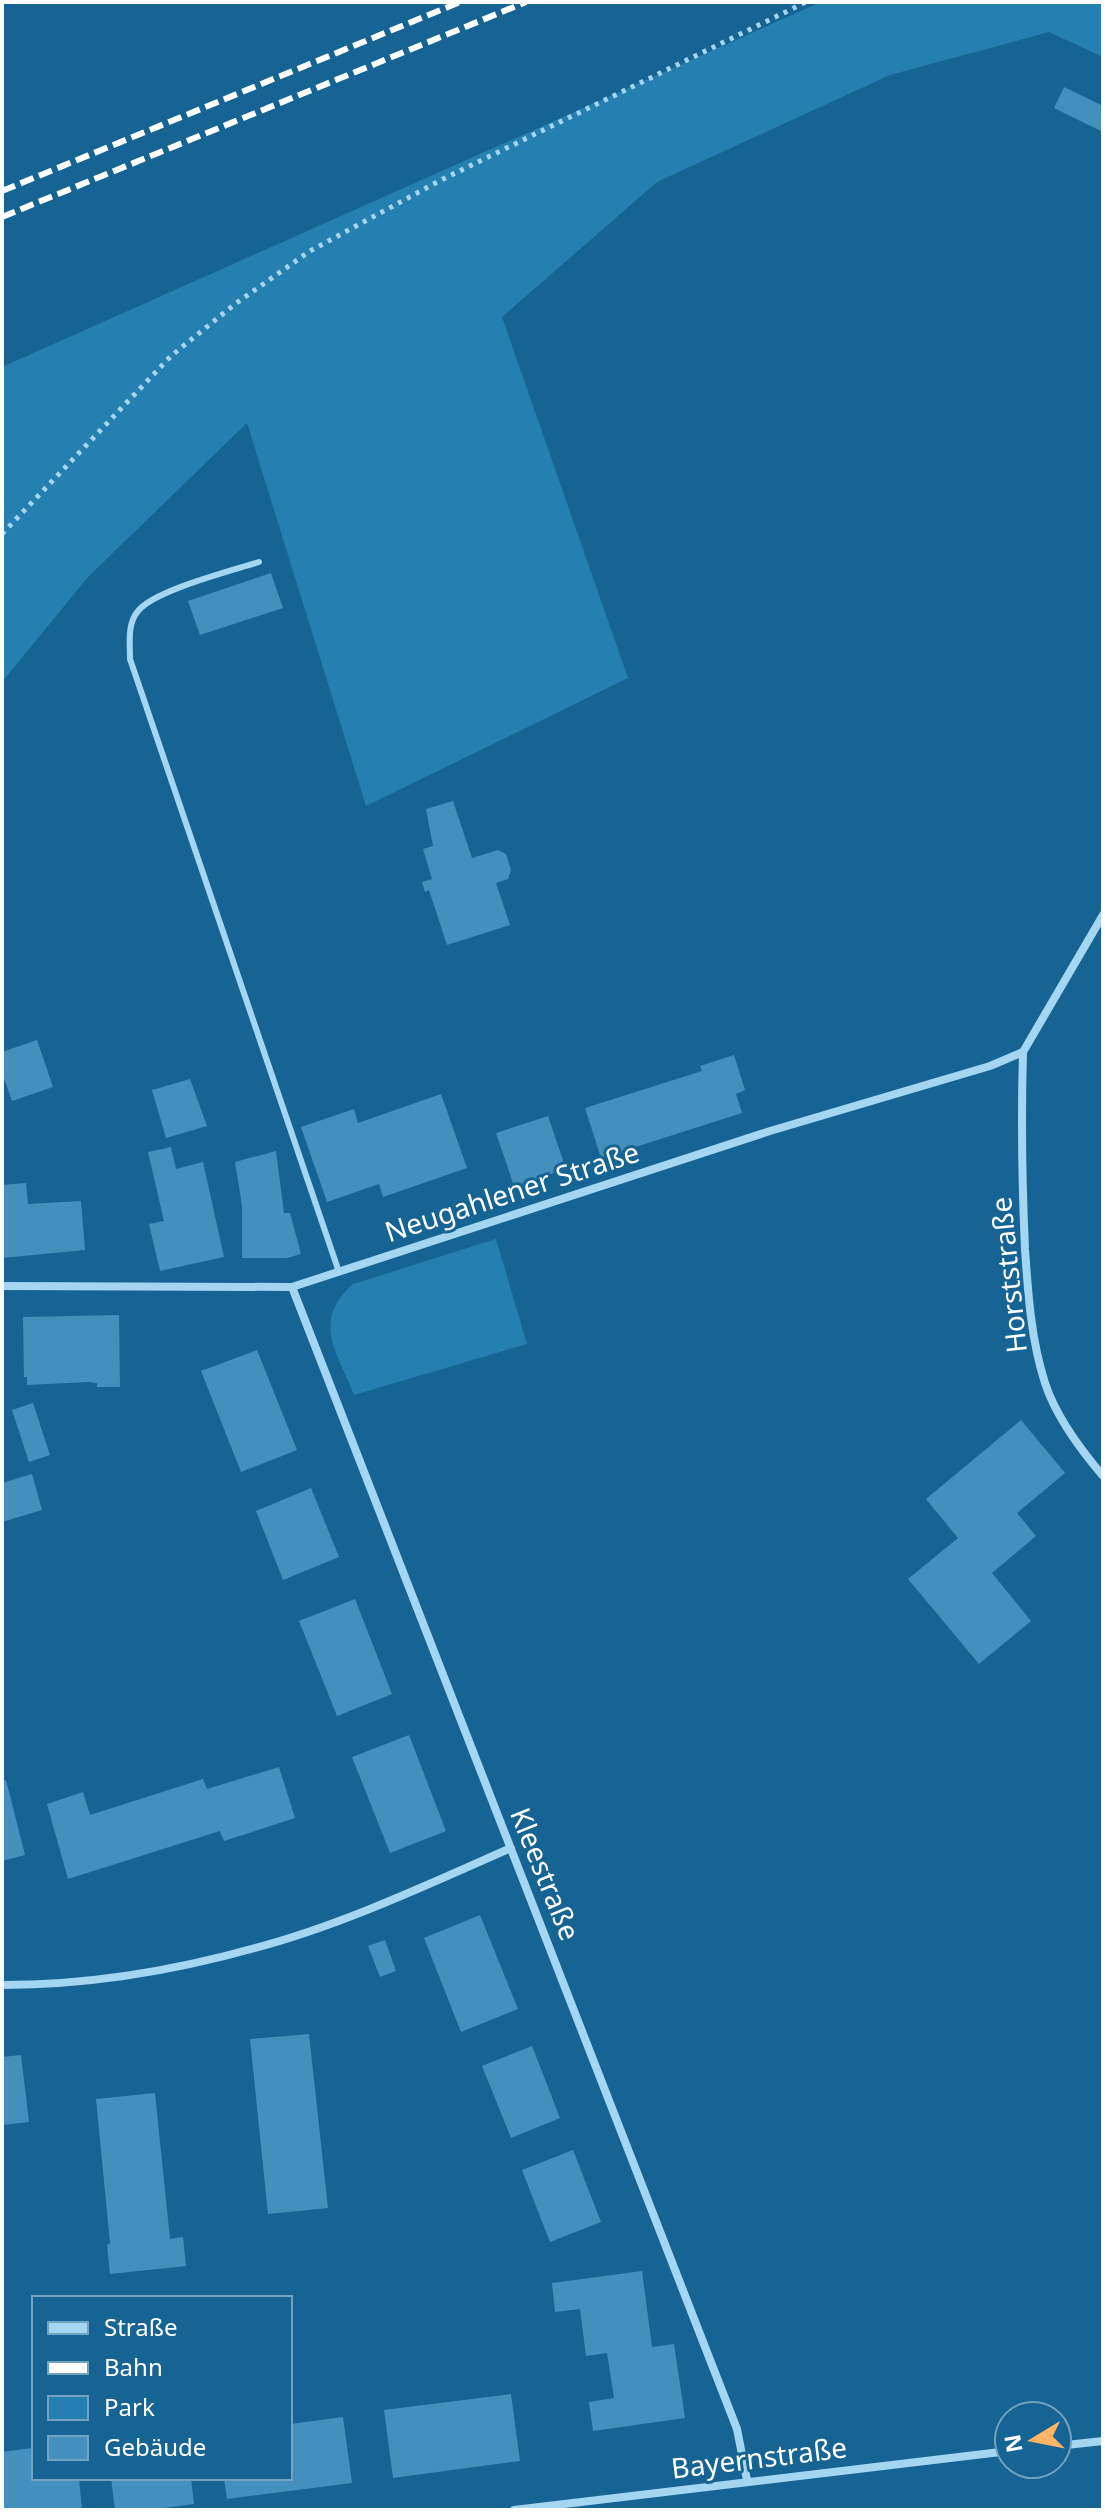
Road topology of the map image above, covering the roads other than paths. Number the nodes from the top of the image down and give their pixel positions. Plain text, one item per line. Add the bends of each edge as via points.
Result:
1 (259, 562) dead end
2 (1103, 915) edge
3 (1023, 1052) junction
4 (339, 1272) junction
5 (2, 1286) edge
6 (292, 1287) junction
7 (1103, 1476) edge
8 (511, 1848) junction
9 (2, 1985) edge
10 (1103, 2441) edge
11 (1073, 2444) edge
12 (993, 2453) edge
13 (747, 2480) junction
14 (514, 2510) edge

1 - 4 lane via 163,594 138,610 129,631 130,659
2 - 3 street
3 - 4 street, Neugahlener Straße
3 - 7 street, Horststraße via 1022,1205 1035,1343 1054,1403
4 - 6 street, Neugahlener Straße
5 - 6 street, Neugahlener Straße
6 - 8 street, Kleestraße
8 - 9 street via 257,1948 81,1981
8 - 13 street, Kleestraße via 737,2429
10 - 11 street
12 - 13 street, Bayernstraße
13 - 14 street, Bayernstraße

